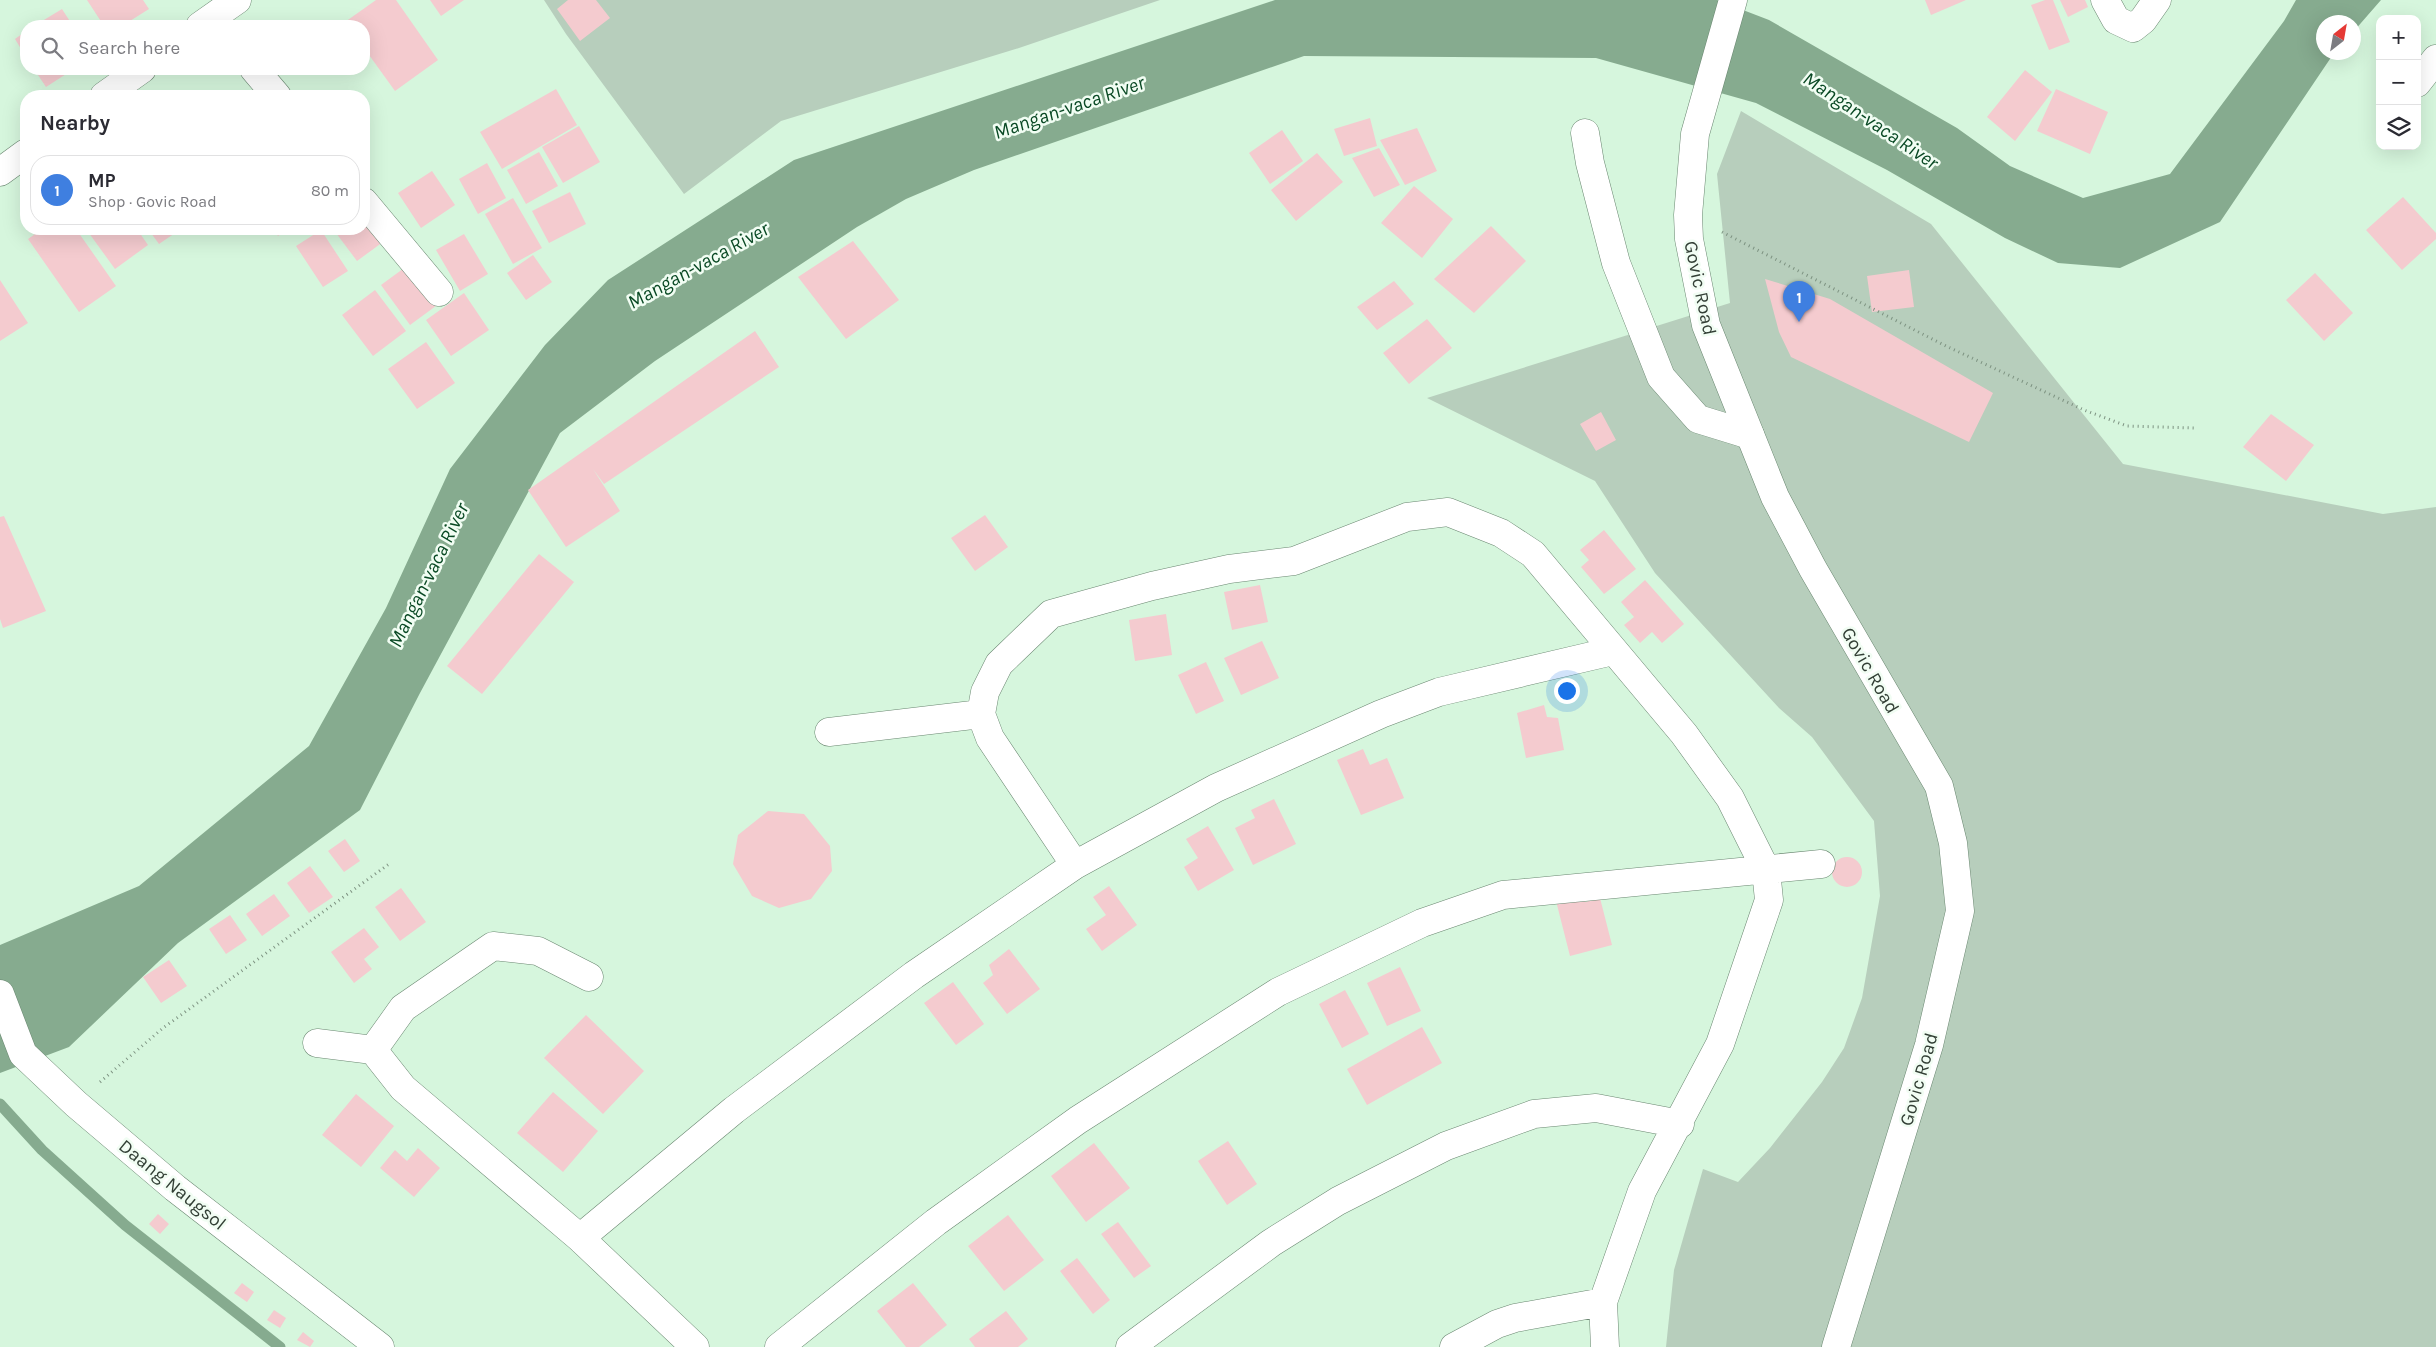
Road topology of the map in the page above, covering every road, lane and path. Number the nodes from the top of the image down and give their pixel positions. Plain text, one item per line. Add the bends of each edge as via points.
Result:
1 (237, 0) edge
2 (1733, 0) edge
3 (2105, 0) edge
4 (2157, 0) edge
5 (214, 20) edge
6 (2436, 59) edge
7 (134, 75) edge
8 (259, 75) edge
9 (2421, 78) edge
10 (112, 90) edge
11 (272, 90) edge
12 (1585, 133) dead end
13 (20, 157) edge
14 (0, 172) edge
15 (370, 209) edge
16 (1688, 215) junction
17 (439, 292) dead end
18 (2194, 428) dead end
19 (1750, 435) junction
20 (1613, 651) junction
21 (981, 714) junction
22 (830, 732) dead end
23 (389, 864) dead end
24 (1820, 864) dead end
25 (1075, 865) junction
26 (1766, 870) junction
27 (589, 977) dead end
28 (0, 994) edge
29 (317, 1043) dead end
30 (373, 1050) junction
31 (76, 1104) junction
32 (1680, 1124) junction
33 (580, 1238) junction
34 (1603, 1302) junction
35 (380, 1347) edge
36 (694, 1347) edge
37 (779, 1347) edge
38 (1130, 1347) edge
39 (1454, 1347) edge
40 (1604, 1347) edge
41 (1836, 1347) edge

1 - 5 street
2 - 16 street, Govic Road via 1695,134
3 - 4 street via 2116,20 2133,28
6 - 9 street
7 - 10 street
8 - 11 street
12 - 19 street via 1616,263 1661,377 1698,419
13 - 14 street
15 - 17 street
16 - 18 path via 1946,346 2084,410 2127,426
16 - 19 street, Govic Road via 1689,239 1706,325
19 - 41 street, Govic Road via 1775,497 1813,569 1939,786 1953,842 1960,910 1929,1046
20 - 21 street via 1533,554 1502,532 1448,512 1407,517 1294,560 1230,569 1152,586 1050,614 999,664 985,692
20 - 25 street via 1439,692 1381,714 1216,788
20 - 26 street via 1684,734 1730,798
21 - 22 street
21 - 25 street via 990,738
23 - 31 path via 163,1028
24 - 26 street
25 - 33 street via 914,975 734,1110
26 - 32 street via 1769,900 1753,953 1720,1044
26 - 37 street via 1503,895 1422,923 1287,988 1078,1120 936,1222
27 - 30 street via 538,951 493,946 403,1008
28 - 31 street, Daang Naugsol via 23,1054
29 - 30 street
30 - 33 street via 403,1088
31 - 35 street, Daang Naugsol via 175,1188
32 - 34 street via 1642,1191
32 - 38 street via 1596,1108 1534,1114 1446,1146 1338,1201 1272,1243
33 - 36 street
34 - 39 street via 1515,1318
34 - 40 street

